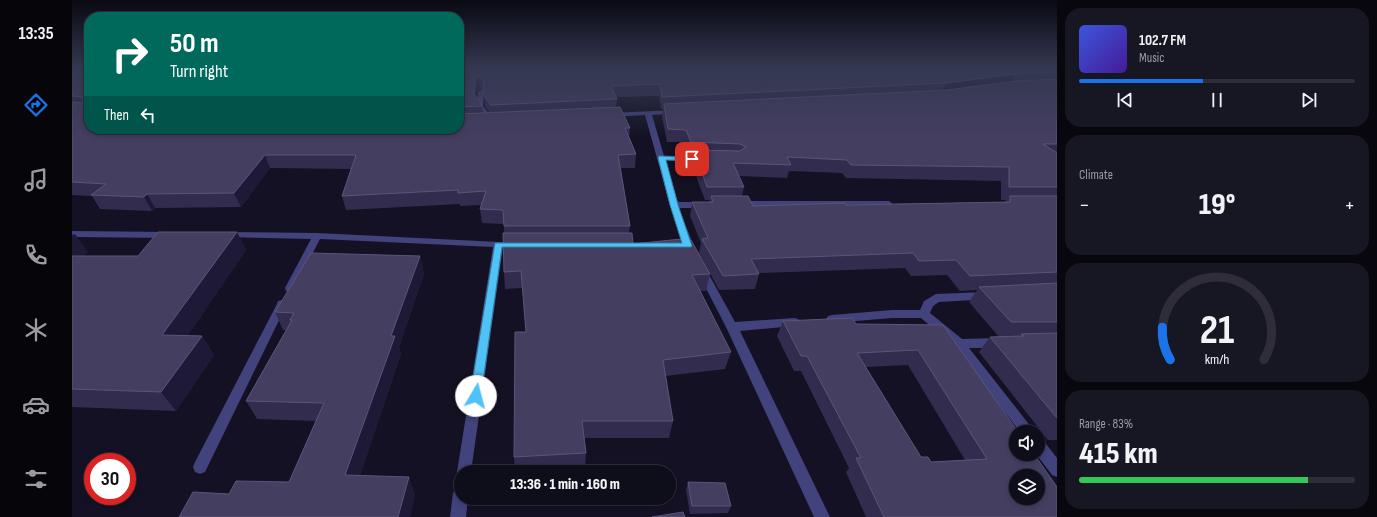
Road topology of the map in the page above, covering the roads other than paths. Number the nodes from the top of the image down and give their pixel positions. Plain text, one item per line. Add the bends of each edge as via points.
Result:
1 (481, 92) dead end
2 (686, 111) edge
3 (648, 113) junction
4 (602, 115) edge
5 (494, 121) edge
6 (662, 158) junction
7 (714, 160) edge
8 (714, 204) edge
9 (730, 204) edge
10 (897, 204) edge
11 (674, 205) junction
12 (72, 234) edge
13 (182, 235) edge
14 (214, 235) edge
15 (316, 236) junction
16 (498, 244) junction
17 (530, 245) edge
18 (996, 295) edge
19 (924, 314) junction
20 (824, 320) edge
21 (808, 321) edge
22 (732, 327) junction
23 (1012, 343) edge
24 (959, 344) junction
25 (1023, 425) edge
26 (1045, 454) edge
27 (465, 465) edge
28 (200, 466) dead end
29 (1057, 470) edge
30 (460, 505) edge
31 (458, 517) edge
32 (822, 517) edge

1 - 5 street via 480,106 488,116 483,122
2 - 3 street
3 - 4 street
3 - 6 street
6 - 7 street
6 - 11 street
8 - 11 street
9 - 10 street
11 - 22 street via 684,245
12 - 13 street
14 - 15 street
15 - 16 street
15 - 28 street
16 - 17 street
16 - 27 street
18 - 19 street via 936,298 928,304
19 - 20 street
19 - 24 street
21 - 22 street
22 - 32 street
23 - 24 street
24 - 25 street
26 - 29 street
30 - 31 street

